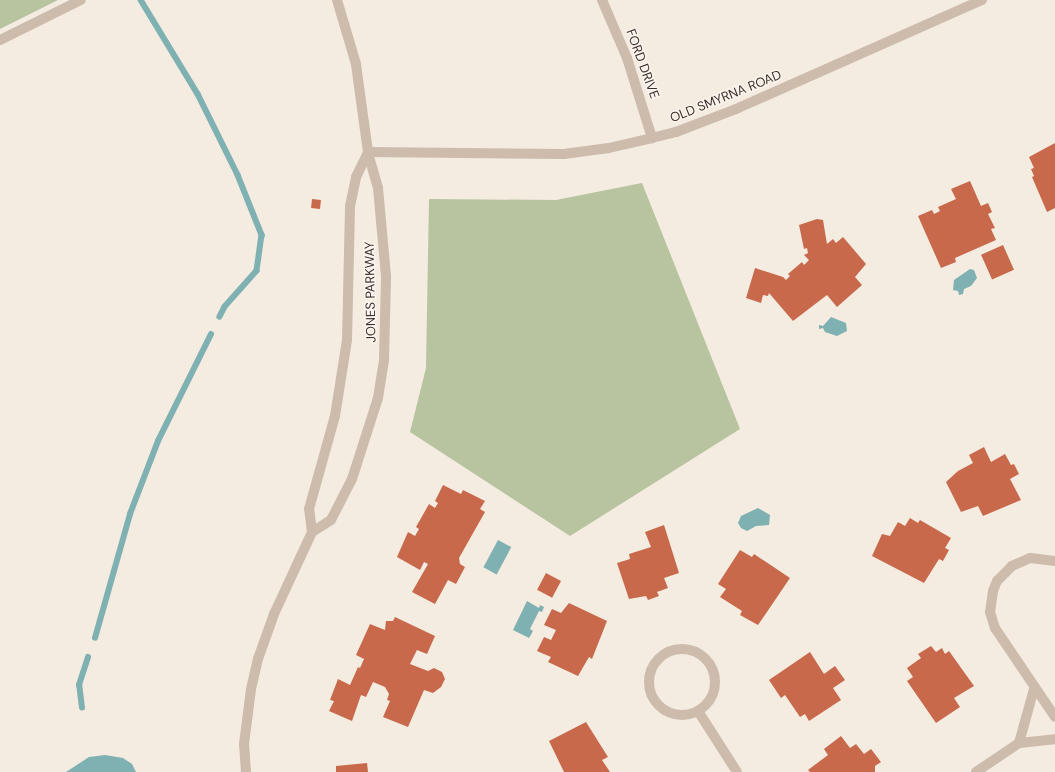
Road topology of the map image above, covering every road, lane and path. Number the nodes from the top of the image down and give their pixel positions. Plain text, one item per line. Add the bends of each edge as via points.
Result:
1 (81, 0) edge
2 (337, 0) edge
3 (602, 0) edge
4 (982, 0) edge
5 (0, 40) edge
6 (652, 138) junction
7 (368, 152) junction
8 (312, 532) junction
9 (1055, 561) edge
10 (1034, 689) junction
11 (698, 711) junction
12 (1055, 717) edge
13 (1055, 739) edge
14 (1018, 742) junction
15 (246, 772) edge
16 (737, 772) edge
17 (976, 772) edge

1 - 5 street
2 - 7 street, JONES PARKWAY via 356,64
3 - 6 street, FORD DRIVE via 632,69
4 - 6 street, OLD SMYRNA ROAD via 718,116
6 - 7 street, OLD SMYRNA ROAD via 609,148 564,154
7 - 8 street, JONES PARKWAY via 356,177 350,206 347,340 335,416 309,509
7 - 8 street, JONES PARKWAY via 378,188 386,276 384,360 378,398 352,479 331,520
8 - 15 street via 274,614 258,659 251,689 244,744
9 - 10 street via 1030,558 1012,566 997,581 990,601 990,612 995,628
10 - 12 street
10 - 14 street
11 - 11 street via 710,700 715,690 712,668 697,652 676,649 665,653 657,660 648,680 654,701 671,714 682,716
11 - 16 street
13 - 14 street
14 - 17 street

